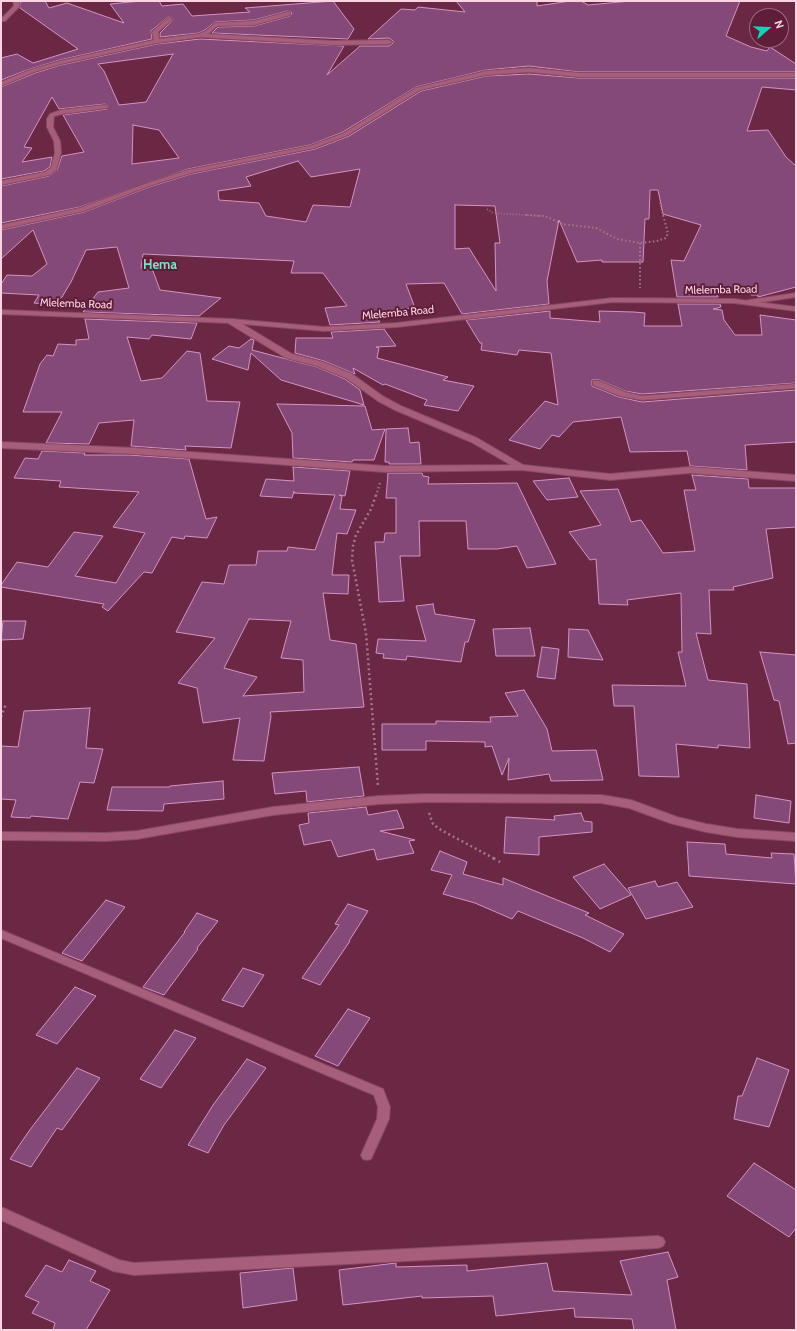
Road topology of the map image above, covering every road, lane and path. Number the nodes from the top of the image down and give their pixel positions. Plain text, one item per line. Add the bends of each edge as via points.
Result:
1 (16, 1) edge
2 (288, 14) dead end
3 (170, 19) dead end
4 (2, 20) dead end
5 (200, 35) junction
6 (157, 41) junction
7 (389, 42) dead end
8 (796, 75) edge
9 (1, 84) edge
10 (105, 106) dead end
11 (1, 183) edge
12 (660, 203) dead end
13 (487, 209) dead end
14 (1, 227) edge
15 (640, 242) junction
16 (796, 295) edge
17 (641, 300) junction
18 (749, 302) junction
19 (796, 309) edge
20 (1, 312) edge
21 (231, 321) junction
22 (596, 383) dead end
23 (796, 386) edge
24 (1, 445) edge
25 (522, 467) junction
26 (385, 470) junction
27 (796, 478) edge
28 (6, 704) dead end
29 (1, 717) edge
30 (428, 798) junction
31 (379, 800) junction
32 (1, 836) edge
33 (796, 838) edge
34 (500, 862) dead end
35 (1, 934) edge
36 (367, 1156) dead end
37 (1, 1213) edge
38 (658, 1242) dead end

1 - 4 street via 17,6
2 - 5 street via 254,23 215,25
3 - 6 street via 155,32
5 - 6 street
5 - 7 street via 334,43
6 - 9 street via 60,63
8 - 14 street via 579,75 529,70 486,73 418,89 346,134 312,147 190,171 82,210
10 - 11 street via 61,112 52,116 50,127 57,141 58,153 54,169 47,174
12 - 15 path via 668,233 666,238
13 - 15 path via 493,213 545,216 562,224 596,228 617,239
15 - 17 path
16 - 18 street, Mlelemba Road
17 - 18 street, Mlelemba Road
17 - 21 street, Mlelemba Road via 595,302 346,329 300,328
18 - 19 street
20 - 21 street, Mlelemba Road
21 - 25 street via 289,356 320,364 350,376 398,408 474,440
22 - 23 street via 623,394 642,398
24 - 26 street via 136,451
25 - 26 street
25 - 27 street via 610,477 688,470
26 - 31 path via 371,509 356,535 352,560 366,633
28 - 29 path
30 - 31 street
30 - 33 street via 601,800 631,804 674,820 706,828
30 - 34 path via 429,818 433,824
31 - 32 street via 273,811 137,835
35 - 36 lane via 379,1092 384,1107 383,1119
37 - 38 street via 118,1266 134,1269

